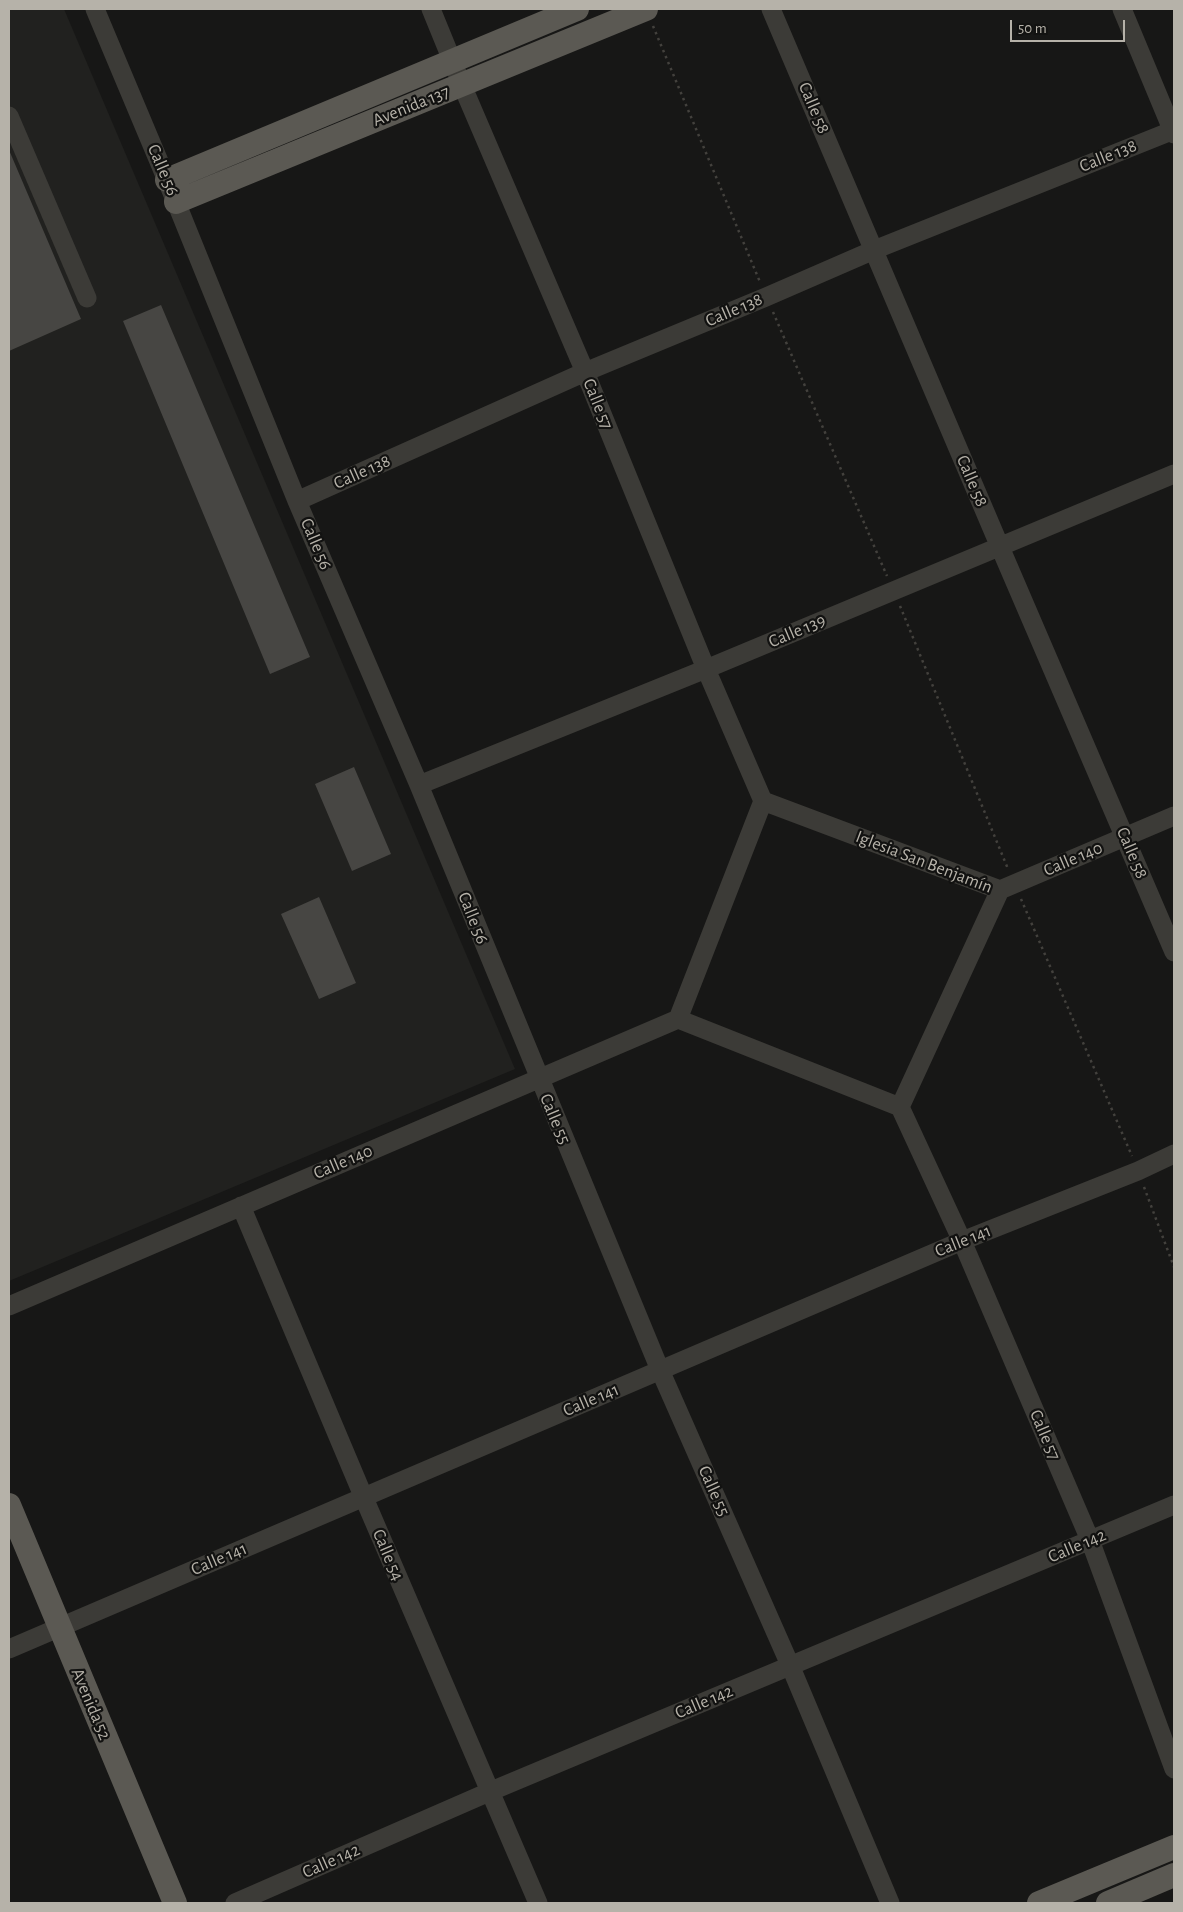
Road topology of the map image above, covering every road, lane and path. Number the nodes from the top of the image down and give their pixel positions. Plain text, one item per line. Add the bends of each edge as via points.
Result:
1 (96, 9) edge
2 (431, 9) edge
3 (578, 9) edge
4 (772, 9) edge
5 (1122, 9) edge
6 (648, 13) edge
7 (452, 60) junction
8 (462, 85) junction
9 (9, 116) edge
10 (1174, 131) edge
11 (167, 180) junction
12 (176, 202) junction
13 (874, 250) junction
14 (766, 297) junction
15 (87, 298) dead end
16 (585, 372) junction
17 (1174, 474) edge
18 (297, 501) junction
19 (1000, 547) junction
20 (894, 591) junction
21 (706, 669) junction
22 (419, 785) junction
23 (763, 800) junction
24 (1174, 816) edge
25 (1125, 837) junction
26 (1007, 887) junction
27 (1174, 952) edge
28 (678, 1019) junction
29 (539, 1079) junction
30 (900, 1107) junction
31 (1174, 1154) edge
32 (1138, 1171) junction
33 (241, 1206) junction
34 (962, 1242) junction
35 (1174, 1267) edge
36 (9, 1306) edge
37 (660, 1370) junction
38 (364, 1498) junction
39 (9, 1505) edge
40 (1174, 1505) edge
41 (1090, 1540) junction
42 (59, 1627) junction
43 (9, 1649) edge
44 (790, 1665) junction
45 (1174, 1770) edge
46 (489, 1792) junction
47 (1174, 1847) edge
48 (1174, 1875) edge
49 (175, 1903) edge
50 (235, 1903) edge
51 (538, 1903) edge
52 (890, 1903) edge
53 (1039, 1903) edge
54 (1108, 1903) edge

1 - 11 street, Calle 56
2 - 7 street, Calle 57
3 - 7 main road, Avenida 137
4 - 13 street, Calle 58
5 - 10 street
6 - 8 main road, Avenida 137
6 - 14 path
7 - 8 street, Calle 57
7 - 11 main road, Avenida 137
8 - 12 main road, Avenida 137
8 - 16 street, Calle 57
9 - 15 street
10 - 13 street, Calle 138
11 - 12 street, Calle 56
12 - 18 street, Calle 56
13 - 14 street, Calle 138
13 - 19 street, Calle 58
14 - 16 street, Calle 138
14 - 20 path
16 - 18 street, Calle 138
16 - 21 street, Calle 57
17 - 19 street, Calle 139
18 - 22 street, Calle 56
19 - 20 street, Calle 139
19 - 25 street, Calle 58
20 - 21 street, Calle 139
20 - 26 path
21 - 22 street, Calle 139
21 - 23 street, Calle 57
22 - 29 street, Calle 56
23 - 26 street, Iglesia San Benjamín
23 - 28 street
24 - 25 street, Calle 140
25 - 26 street, Calle 140
25 - 27 street, Calle 58
26 - 30 street, Iglesia San Benjamín
26 - 32 path
28 - 29 street, Calle 140
28 - 30 street
29 - 33 street, Calle 140
29 - 37 street, Calle 55
30 - 34 street, Calle 57
31 - 32 street, Calle 141
32 - 34 street, Calle 141
32 - 35 path
33 - 36 street, Calle 140
33 - 38 street, Calle 54
34 - 37 street, Calle 141
34 - 41 street, Calle 57
37 - 38 street, Calle 141
37 - 44 street, Calle 55
38 - 42 street, Calle 141
38 - 46 street, Calle 54
39 - 42 main road, Avenida 52
40 - 41 street, Calle 142
41 - 44 street, Calle 142
41 - 45 street, Calle 57
42 - 43 street, Calle 141
42 - 49 main road, Avenida 52
44 - 46 street, Calle 142
44 - 52 street, Calle 55
46 - 50 street, Calle 142
46 - 51 street, Calle 54
47 - 53 main road
48 - 54 main road

